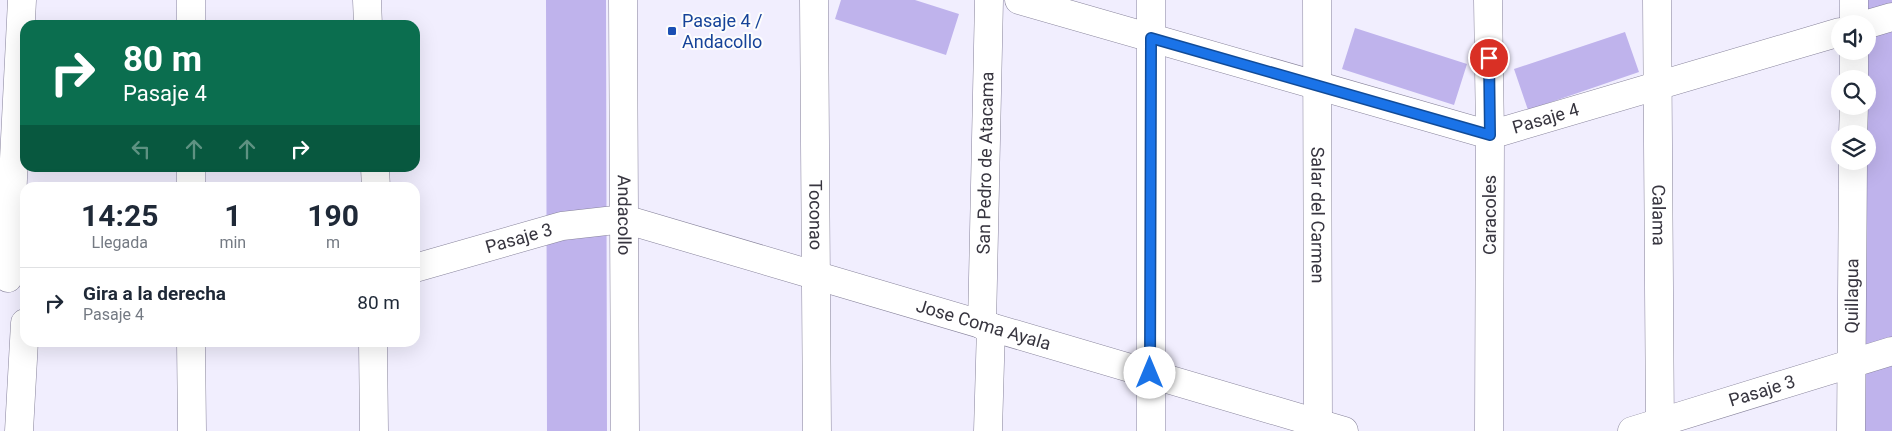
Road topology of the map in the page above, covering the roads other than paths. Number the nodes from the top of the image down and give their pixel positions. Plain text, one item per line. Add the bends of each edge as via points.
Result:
1 (22, 0) edge
2 (191, 0) edge
3 (367, 0) edge
4 (623, 0) edge
5 (814, 0) edge
6 (989, 0) edge
7 (1019, 0) edge
8 (1151, 0) edge
9 (1317, 0) edge
10 (1488, 0) edge
11 (1657, 0) edge
12 (1854, 0) edge
13 (1854, 15) edge
14 (1892, 17) edge
15 (21, 20) edge
16 (191, 20) edge
17 (368, 20) edge
18 (1876, 22) edge
19 (1831, 35) edge
20 (1151, 38) junction
21 (20, 51) edge
22 (1316, 86) junction
23 (1658, 86) junction
24 (1490, 135) junction
25 (1853, 170) edge
26 (624, 219) junction
27 (420, 267) edge
28 (817, 276) junction
29 (11, 279) edge
30 (987, 326) junction
31 (24, 347) edge
32 (191, 347) edge
33 (373, 347) edge
34 (1892, 351) edge
35 (1852, 364) junction
36 (1150, 373) junction
37 (1318, 427) edge
38 (1660, 427) edge
39 (19, 431) edge
40 (192, 431) edge
41 (374, 431) edge
42 (625, 431) edge
43 (817, 431) edge
44 (988, 431) edge
45 (1151, 431) edge
46 (1344, 431) edge
47 (1490, 431) edge
48 (1632, 431) edge
49 (1851, 431) edge

1 - 15 street
2 - 16 street
3 - 17 street
4 - 26 street, Andacollo
5 - 28 street, Toconao
6 - 30 street, San Pedro de Atacama
7 - 20 street, Pasaje 4
8 - 20 street
9 - 22 street, Salar del Carmen
10 - 24 street, Caracoles
11 - 23 street, Calama
12 - 13 street
14 - 18 street
19 - 23 street, Pasaje 4
20 - 22 street, Pasaje 4
20 - 36 street
21 - 29 street
22 - 24 street, Pasaje 4
22 - 37 street, Salar del Carmen
23 - 24 street, Pasaje 4
23 - 38 street, Calama
24 - 47 street, Caracoles
25 - 35 street, Quillagua
26 - 27 street, Pasaje 3 via 562,226
26 - 28 street, Jose Coma Ayala
26 - 42 street, Andacollo
28 - 30 street, Jose Coma Ayala
28 - 43 street, Toconao
30 - 36 street, Jose Coma Ayala
30 - 44 street, San Pedro de Atacama
31 - 39 street
32 - 40 street
33 - 41 street
34 - 35 street, Pasaje 3
35 - 38 street, Pasaje 3
35 - 49 street, Quillagua
36 - 37 street, Jose Coma Ayala
36 - 45 street
37 - 46 street, Jose Coma Ayala
38 - 48 street, Pasaje 3

